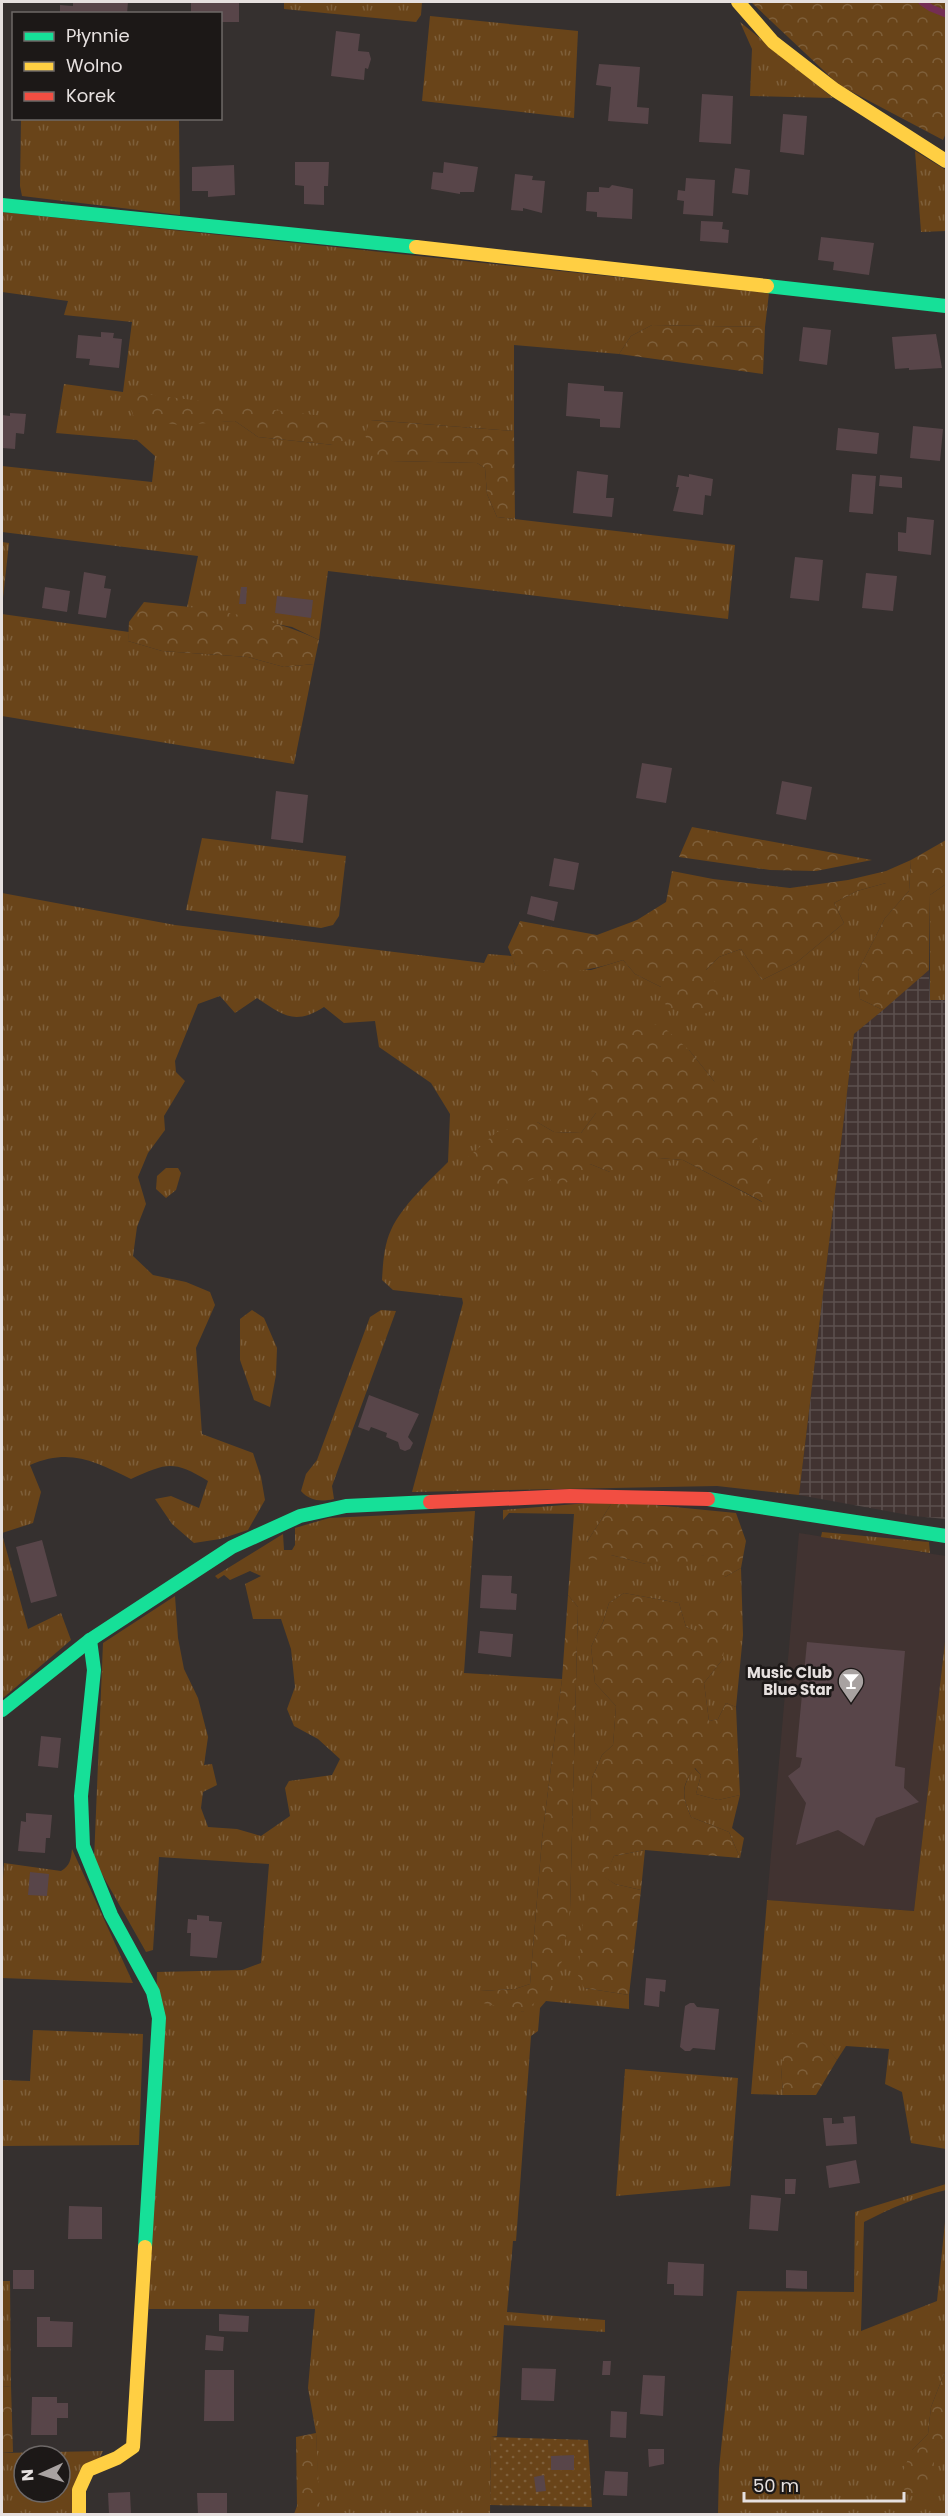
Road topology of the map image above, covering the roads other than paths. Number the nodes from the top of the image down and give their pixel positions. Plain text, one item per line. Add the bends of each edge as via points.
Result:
1 (738, 2) edge
2 (946, 161) edge
3 (2, 205) edge
4 (946, 306) edge
5 (946, 1536) edge
6 (90, 1640) junction
7 (2, 1710) edge
8 (79, 2514) edge

1 - 2 street via 773,42 835,90
3 - 4 street
5 - 6 street via 717,1499 570,1496 346,1506 300,1516 232,1547
6 - 7 street
6 - 8 street via 94,1670 81,1796 83,1845 111,1915 153,1992 159,2018 133,2447 88,2470 79,2490

